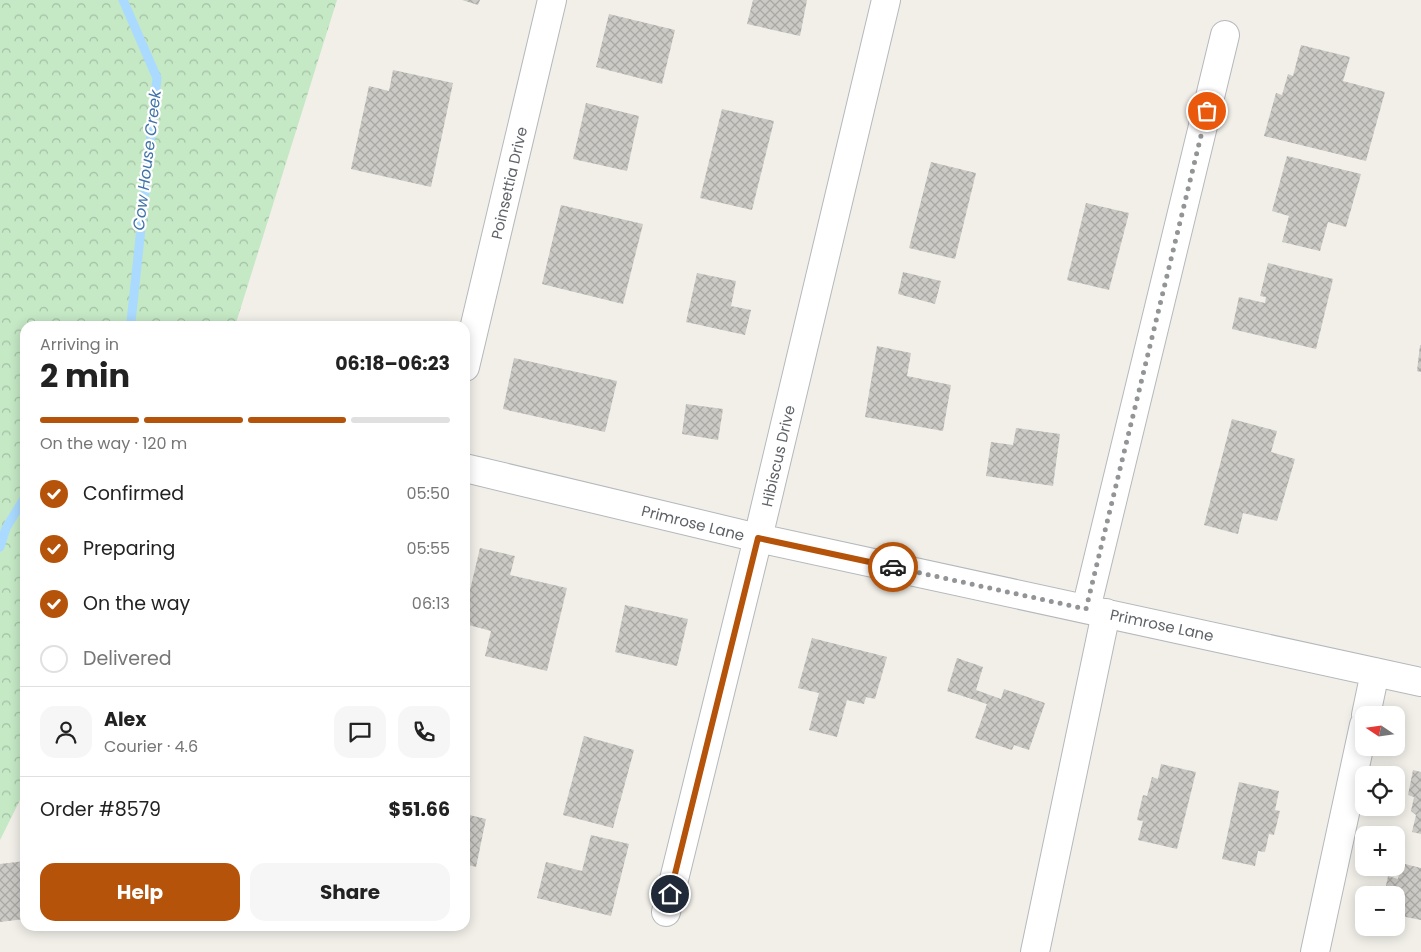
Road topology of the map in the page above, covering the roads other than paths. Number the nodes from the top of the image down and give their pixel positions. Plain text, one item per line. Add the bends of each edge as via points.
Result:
1 (552, 0) edge
2 (886, 0) edge
3 (1225, 35) dead end
4 (470, 346) edge
5 (470, 469) edge
6 (758, 538) junction
7 (1096, 611) junction
8 (1375, 672) junction
9 (1421, 682) edge
10 (1368, 706) edge
11 (1357, 756) edge
12 (666, 912) dead end
13 (1035, 952) edge
14 (1315, 952) edge

1 - 4 street, Poinsettia Drive
2 - 6 street, Hibiscus Drive
3 - 7 street
5 - 6 street, Primrose Lane
6 - 7 street, Primrose Lane
6 - 12 street, Hibiscus Drive
7 - 8 street, Primrose Lane
7 - 13 street
8 - 9 street, Primrose Lane
8 - 10 street
11 - 14 street

